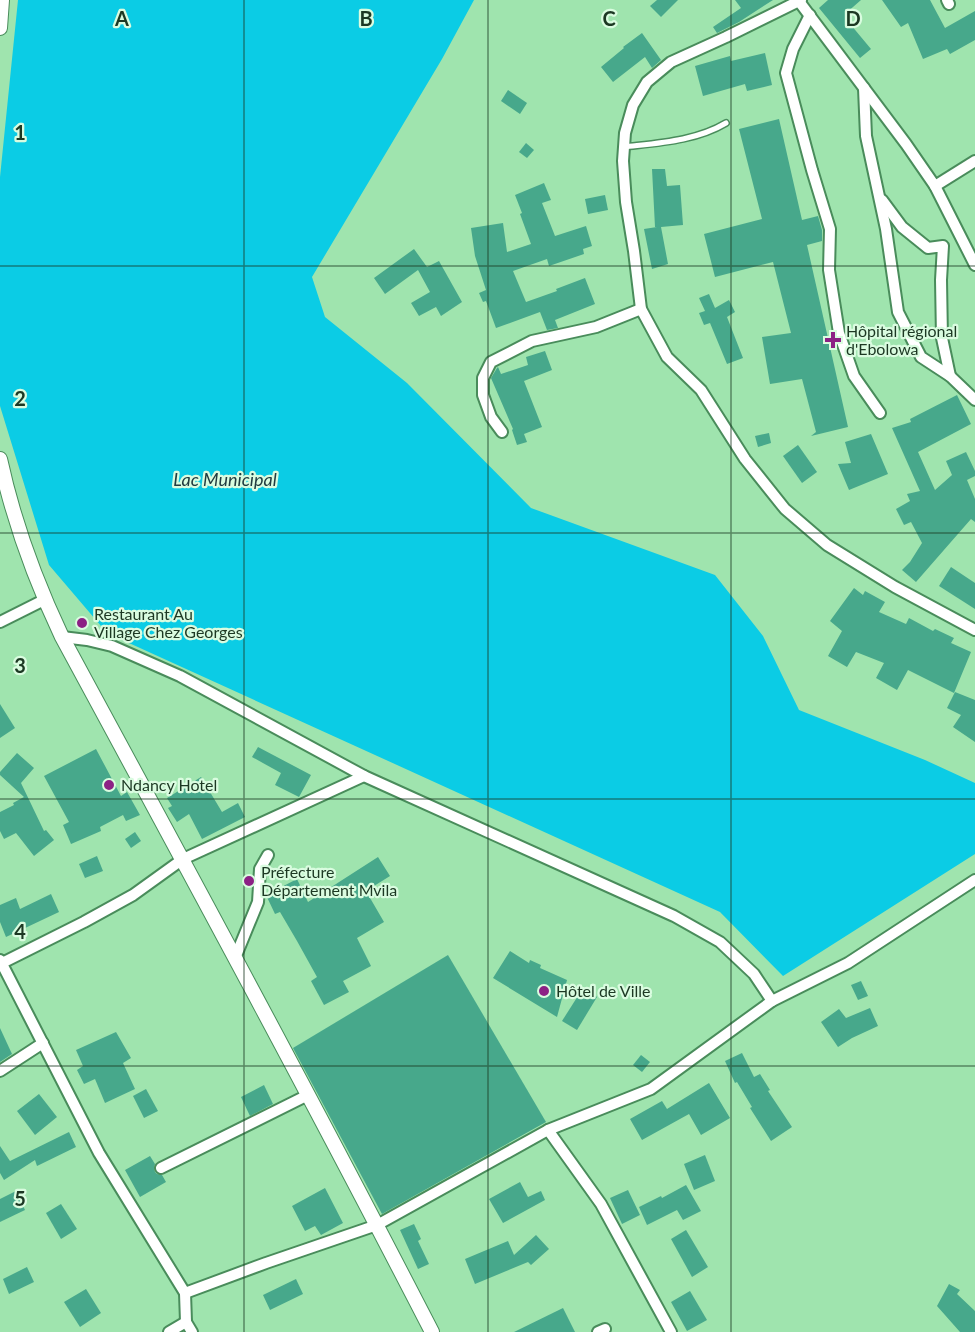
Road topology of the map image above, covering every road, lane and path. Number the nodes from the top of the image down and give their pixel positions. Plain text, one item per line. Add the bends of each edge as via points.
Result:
1 (2, 0) edge
2 (799, 0) edge
3 (810, 15) junction
4 (0, 28) edge
5 (864, 88) junction
6 (726, 123) dead end
7 (624, 147) junction
8 (975, 161) edge
9 (935, 186) junction
10 (879, 195) junction
11 (975, 265) edge
12 (641, 309) junction
13 (950, 376) junction
14 (975, 400) edge
15 (880, 414) dead end
16 (502, 432) dead end
17 (0, 459) edge
18 (44, 600) junction
19 (0, 622) edge
20 (975, 630) edge
21 (62, 637) junction
22 (364, 776) junction
23 (268, 855) dead end
24 (183, 859) junction
25 (975, 880) edge
26 (235, 958) junction
27 (1, 962) edge
28 (772, 1001) junction
29 (43, 1043) junction
30 (0, 1071) edge
31 (308, 1095) junction
32 (548, 1130) junction
33 (161, 1168) dead end
34 (377, 1225) junction
35 (185, 1293) junction
36 (186, 1322) junction
37 (169, 1332) edge
38 (192, 1332) edge
39 (432, 1332) edge
40 (671, 1332) edge

1 - 4 street
2 - 3 street
2 - 7 street via 671,62 647,82 633,105
3 - 5 street
3 - 15 street via 786,73 830,229 829,270 839,333 854,376
5 - 9 street
5 - 10 street via 866,136
6 - 7 lane via 712,132
7 - 12 street via 626,202
8 - 9 street
9 - 11 street
10 - 13 street via 898,312 921,357
10 - 13 street via 902,227 928,248 943,246 942,338
12 - 16 street via 596,327 532,342 491,362 483,378 483,395
12 - 20 street via 667,357 701,390 745,459 785,509 827,545
13 - 14 street
17 - 18 street
18 - 19 street
18 - 21 street
21 - 22 street via 112,646 180,676
21 - 24 street
22 - 24 street
22 - 28 street via 692,926 720,942 754,974
23 - 26 street via 260,869 258,902
24 - 26 street
24 - 27 street via 134,895
25 - 28 street via 848,963
26 - 31 street
27 - 29 street
28 - 32 street via 651,1089
29 - 30 street
29 - 35 street via 99,1153
31 - 33 street
31 - 34 street
32 - 34 street
32 - 40 street via 601,1204
34 - 35 street
34 - 39 street
35 - 36 street
36 - 37 street
36 - 38 street

